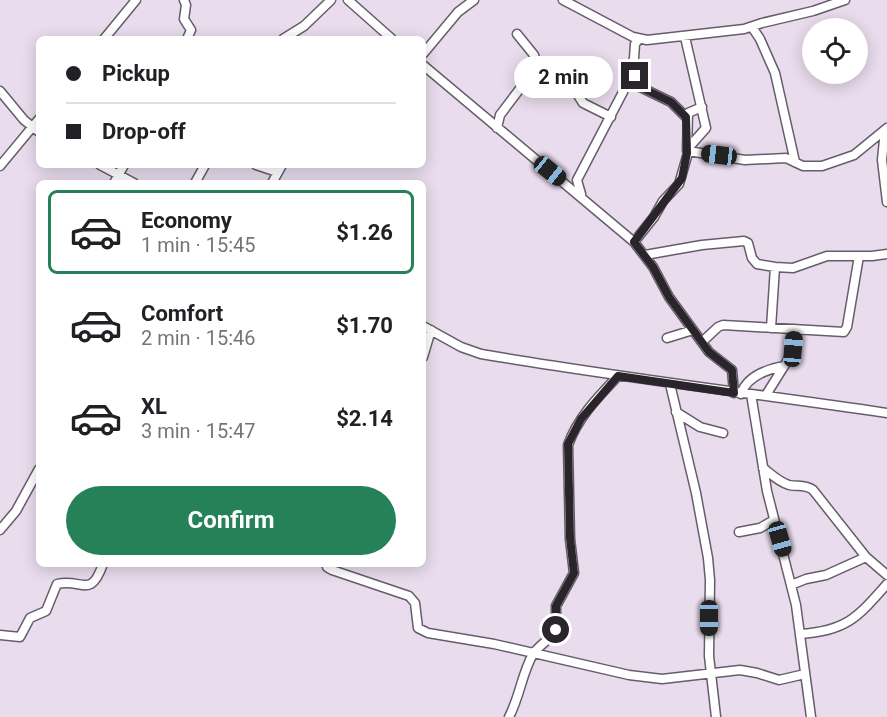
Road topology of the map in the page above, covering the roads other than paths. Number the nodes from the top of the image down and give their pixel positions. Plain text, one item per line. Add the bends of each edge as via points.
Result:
1 (135, 0) edge
2 (184, 0) edge
3 (331, 0) edge
4 (348, 0) edge
5 (474, 0) edge
6 (566, 0) edge
7 (845, 0) edge
8 (752, 27) junction
9 (517, 34) dead end
10 (106, 36) edge
11 (188, 36) edge
12 (288, 36) edge
13 (389, 36) edge
14 (685, 37) junction
15 (639, 39) junction
16 (426, 50) edge
17 (426, 67) edge
18 (629, 71) junction
19 (540, 75) junction
20 (0, 91) edge
21 (702, 107) junction
22 (500, 116) junction
23 (611, 117) junction
24 (686, 117) junction
25 (485, 118) junction
26 (497, 128) junction
27 (886, 129) edge
28 (36, 130) edge
29 (687, 152) junction
30 (795, 162) junction
31 (0, 166) edge
32 (104, 168) edge
33 (117, 179) edge
34 (577, 180) junction
35 (566, 183) junction
36 (582, 196) junction
37 (887, 202) edge
38 (634, 242) junction
39 (887, 254) edge
40 (645, 255) junction
41 (859, 256) junction
42 (775, 267) junction
43 (426, 327) edge
44 (771, 328) junction
45 (794, 329) junction
46 (432, 330) junction
47 (693, 330) junction
48 (668, 338) dead end
49 (702, 342) junction
50 (426, 348) edge
51 (784, 366) junction
52 (618, 376) junction
53 (670, 384) junction
54 (738, 393) junction
55 (751, 394) junction
56 (766, 395) junction
57 (676, 412) junction
58 (887, 413) edge
59 (723, 433) dead end
60 (763, 468) junction
61 (36, 474) edge
62 (774, 520) junction
63 (0, 530) edge
64 (739, 532) dead end
65 (866, 557) junction
66 (102, 567) edge
67 (327, 567) edge
68 (887, 575) edge
69 (887, 584) edge
70 (791, 585) junction
71 (0, 634) edge
72 (800, 634) junction
73 (534, 652) junction
74 (712, 672) junction
75 (805, 674) junction
76 (509, 717) edge
77 (716, 717) edge
78 (811, 717) edge

1 - 10 street
2 - 11 street via 184,19 191,30
3 - 12 street
4 - 13 street
5 - 16 street via 458,12
6 - 15 street
7 - 8 street
8 - 14 street
8 - 30 street via 775,73
9 - 19 street via 534,55
14 - 15 street
14 - 21 street
15 - 18 street
17 - 25 street
18 - 23 street
18 - 24 street via 640,87 671,102
19 - 22 street via 525,82
19 - 23 street via 572,90 583,103
20 - 28 street
21 - 24 street via 691,110
21 - 29 street via 706,128
22 - 25 street
22 - 26 street
23 - 34 street
24 - 29 street
25 - 26 street
26 - 35 street
27 - 30 street via 864,149 838,162 811,167
27 - 37 street via 882,160
28 - 31 street
29 - 30 street via 745,160 786,158
29 - 38 street via 679,184
32 - 33 street
34 - 35 street
34 - 36 street
35 - 36 street
36 - 38 street
38 - 40 street
39 - 41 street
40 - 42 street via 744,241 754,262
40 - 47 street
41 - 42 street via 827,256 793,268
41 - 45 street via 846,330 842,333
42 - 44 street
43 - 46 street
44 - 45 street
44 - 49 street via 723,325
45 - 51 street via 791,355
46 - 50 street
46 - 52 street via 481,354
47 - 48 street
47 - 49 street
49 - 54 street via 732,370
51 - 54 street via 765,371
51 - 56 street
52 - 53 street
52 - 73 street via 581,419 568,444 574,573 556,606 556,630
53 - 54 street
53 - 57 street
54 - 55 street
55 - 56 street
55 - 60 street
56 - 58 street
57 - 59 street via 700,427
57 - 74 street via 708,558
60 - 62 street
60 - 65 street via 782,482 813,490
61 - 63 street via 16,511
62 - 64 street via 760,528
62 - 70 street
65 - 68 street
65 - 70 street
66 - 71 street via 90,585 57,584 46,611 30,618 20,637
67 - 73 street via 409,596 416,603 418,628 428,633
69 - 72 street via 846,624
70 - 72 street
72 - 75 street
73 - 74 street via 662,679
73 - 76 street
74 - 75 street via 746,670 779,680
74 - 77 street
75 - 78 street

